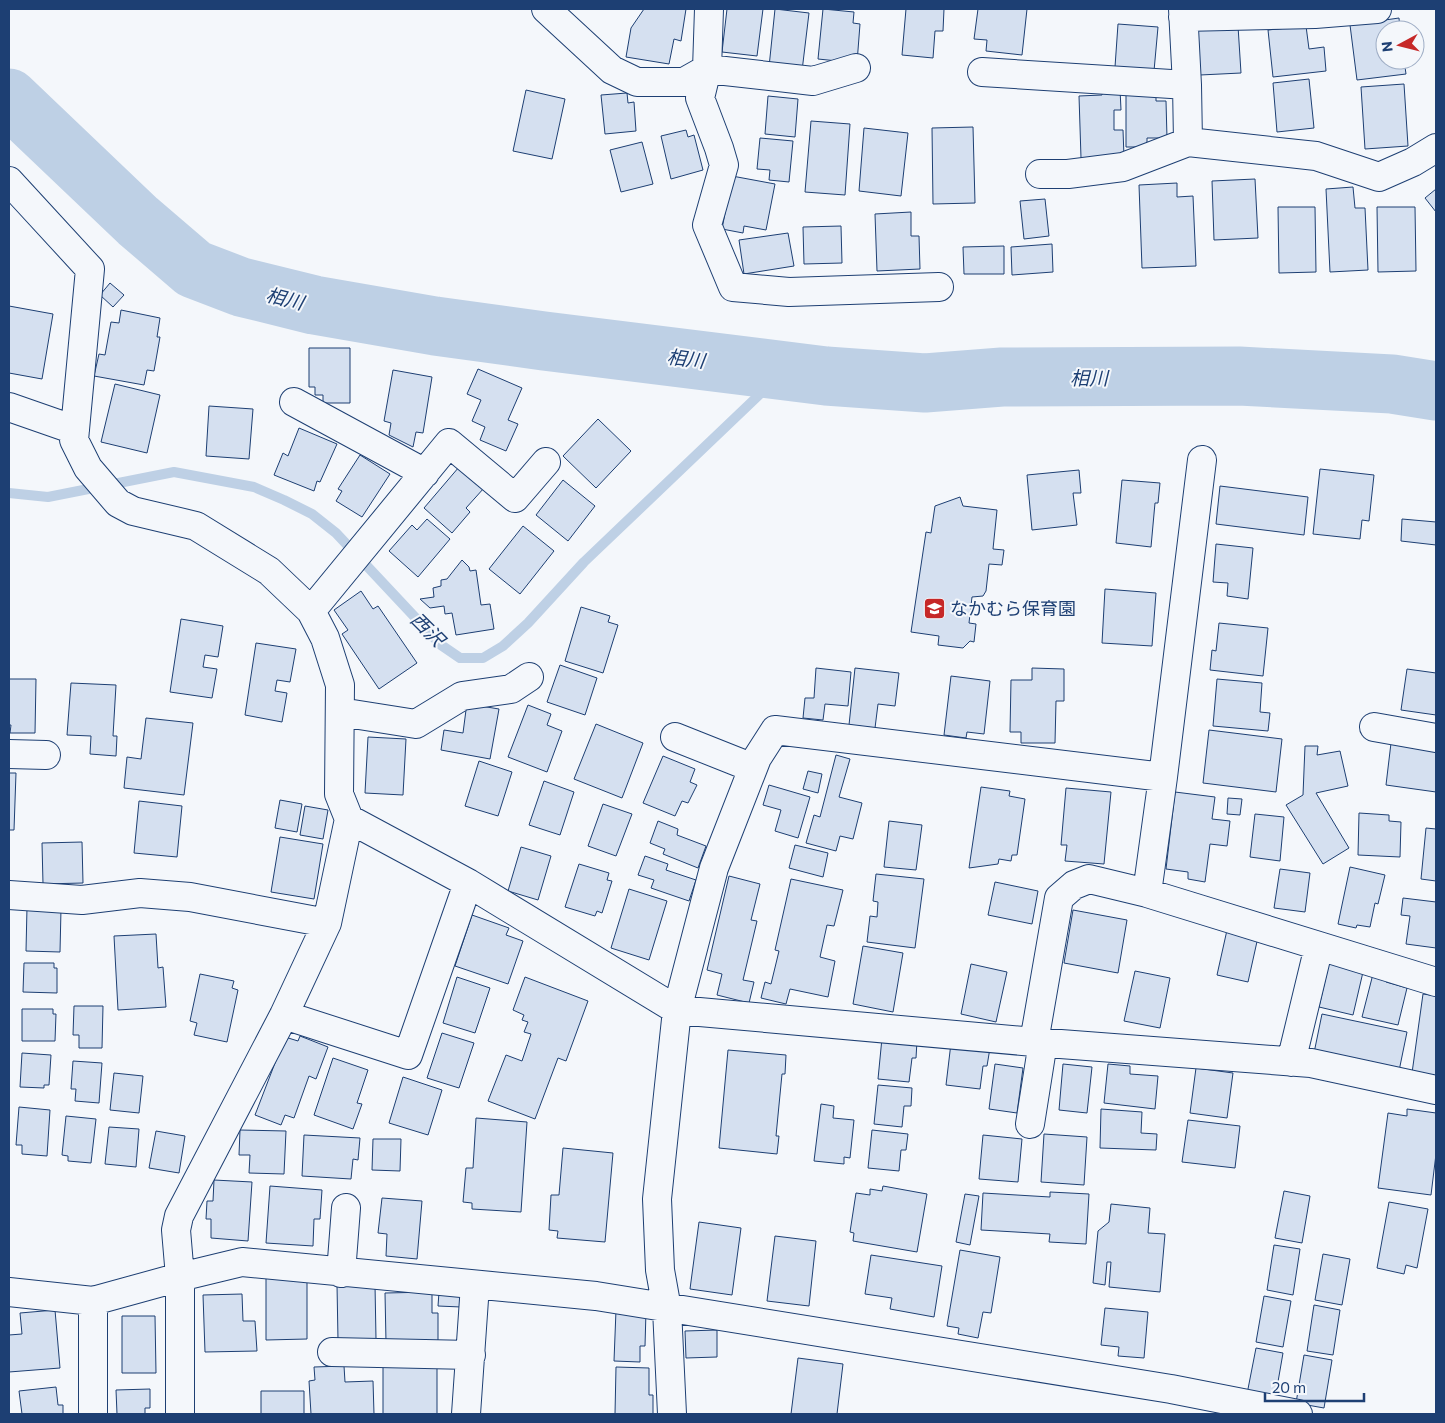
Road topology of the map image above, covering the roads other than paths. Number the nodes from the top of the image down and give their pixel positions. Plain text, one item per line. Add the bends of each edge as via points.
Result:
1 (546, 9) edge
2 (709, 9) edge
3 (1377, 9) edge
4 (1183, 13) edge
5 (856, 68) dead end
6 (707, 69) junction
7 (982, 72) dead end
8 (1187, 85) junction
9 (1188, 142) junction
10 (1436, 148) edge
11 (1040, 174) dead end
12 (9, 181) edge
13 (939, 287) dead end
14 (294, 402) dead end
15 (9, 407) edge
16 (75, 430) junction
17 (1202, 460) dead end
18 (546, 462) dead end
19 (425, 473) junction
20 (311, 611) junction
21 (529, 677) dead end
22 (340, 712) junction
23 (1374, 727) dead end
24 (675, 736) dead end
25 (1436, 738) edge
26 (9, 754) edge
27 (46, 755) dead end
28 (752, 768) junction
29 (1163, 777) junction
30 (348, 819) junction
31 (468, 883) junction
32 (1147, 893) junction
33 (9, 895) edge
34 (327, 923) junction
35 (1319, 946) junction
36 (1436, 982) edge
37 (677, 1010) junction
38 (284, 1015) junction
39 (1038, 1042) junction
40 (1291, 1062) junction
41 (1436, 1090) edge
42 (1030, 1124) dead end
43 (346, 1208) dead end
44 (341, 1273) junction
45 (180, 1277) junction
46 (475, 1285) junction
47 (9, 1292) edge
48 (94, 1301) junction
49 (667, 1309) junction
50 (332, 1352) dead end
51 (470, 1354) junction
52 (1232, 1408) edge
53 (93, 1414) edge
54 (180, 1414) edge
55 (466, 1414) edge
56 (672, 1414) edge
57 (1298, 1414) edge

1 - 6 street via 612,70 637,82 684,82
2 - 6 street
3 - 4 street via 1315,14
4 - 8 street
5 - 6 street via 813,81
6 - 13 street via 700,98 724,165 707,225 733,287 788,292
7 - 8 street
8 - 9 street
9 - 10 street via 1316,156 1379,177
9 - 11 street via 1123,167
12 - 16 street via 90,269
14 - 19 street
15 - 16 street
16 - 20 street via 74,440 88,468 118,504 133,511 196,526 269,572
17 - 29 street
18 - 19 street via 515,498 449,442
19 - 20 street
20 - 22 street via 340,685
21 - 22 street via 512,690 462,696 416,724
22 - 30 street via 339,794
23 - 25 street
24 - 28 street
26 - 27 street
28 - 29 street via 776,730
28 - 37 street via 714,868
29 - 32 street
30 - 31 street
30 - 34 street
31 - 37 street
31 - 38 street via 408,1055
32 - 35 street
32 - 39 street via 1089,879 1074,885 1059,898
33 - 34 street via 82,900 140,893 182,896
34 - 38 street
35 - 36 street
35 - 40 street
37 - 39 street
37 - 49 street via 657,1199 660,1270
38 - 45 street via 178,1216
39 - 40 street
39 - 42 street
40 - 41 street via 1311,1063
43 - 44 street
44 - 45 street via 242,1262
44 - 46 street
45 - 48 street
45 - 54 street
46 - 49 street via 596,1296
46 - 51 street
47 - 48 street
48 - 53 street
49 - 52 street via 1171,1389
49 - 56 street
50 - 51 street
51 - 55 street
52 - 57 street

